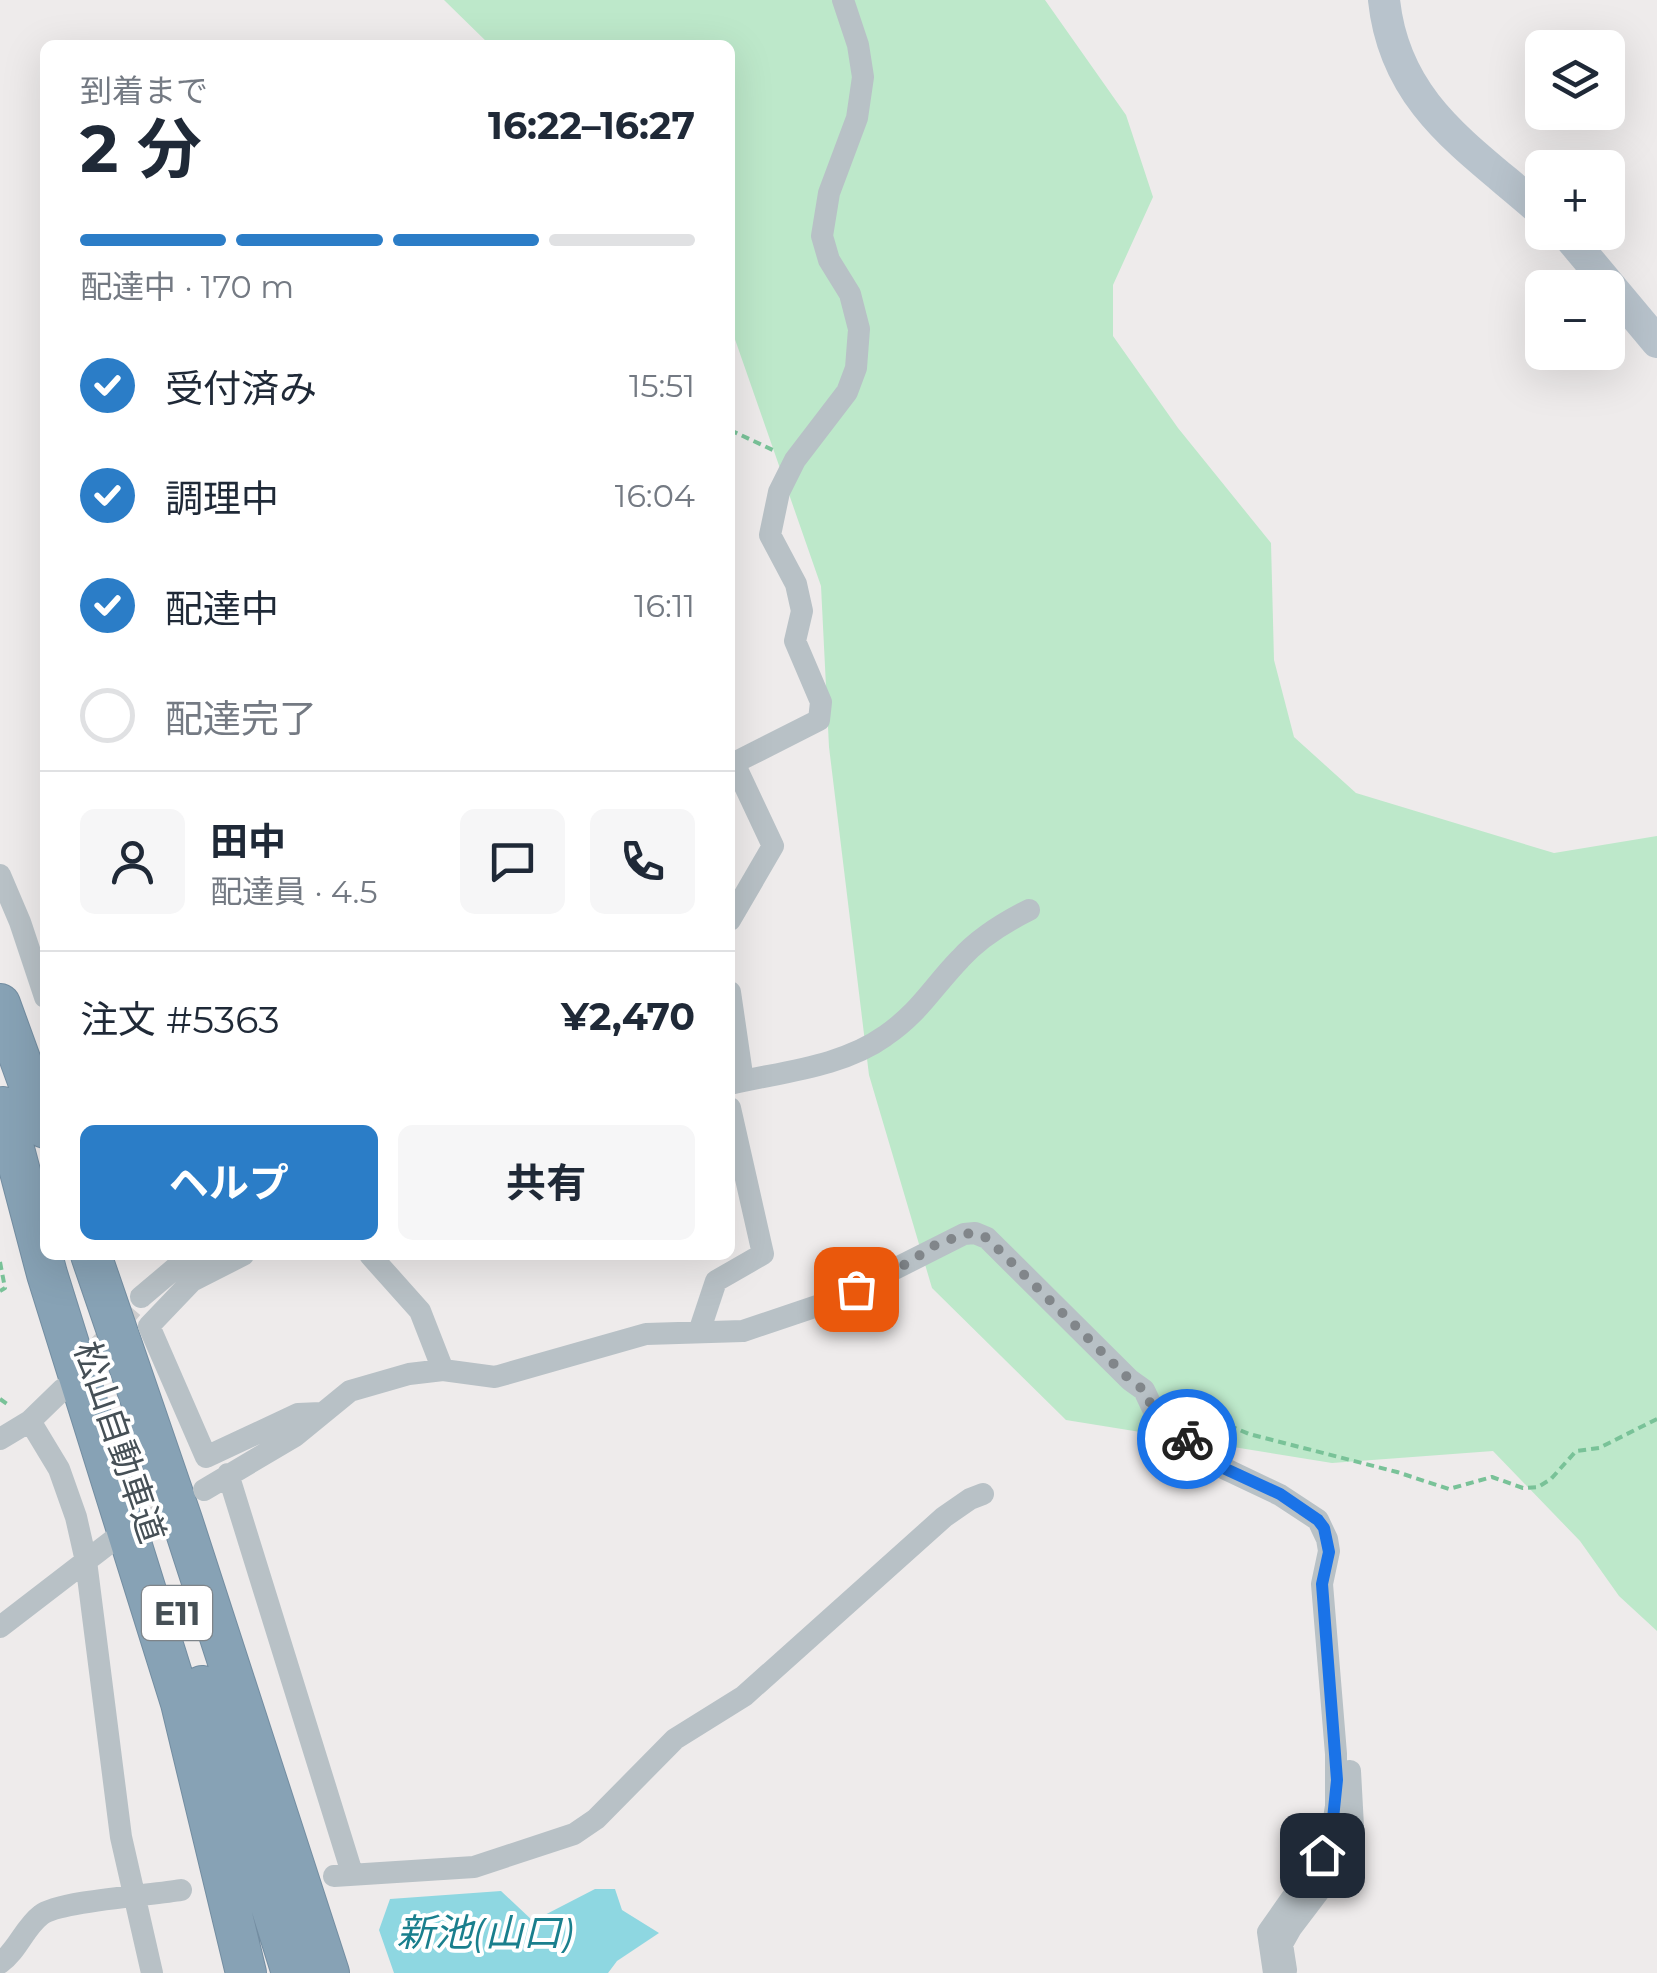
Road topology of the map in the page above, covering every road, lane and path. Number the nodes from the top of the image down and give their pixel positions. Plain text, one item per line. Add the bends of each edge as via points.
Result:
1 (843, 0) edge
2 (1384, 0) edge
3 (1525, 197) edge
4 (1580, 250) edge
5 (1657, 342) edge
6 (735, 432) edge
7 (795, 460) junction
8 (735, 762) edge
9 (735, 770) edge
10 (0, 875) edge
11 (1029, 910) dead end
12 (735, 911) edge
13 (40, 982) edge
14 (0, 1004) edge
15 (735, 1057) edge
16 (737, 1083) edge
17 (1, 1104) edge
18 (40, 1114) edge
19 (735, 1130) edge
20 (40, 1214) edge
21 (40, 1248) edge
22 (43, 1260) edge
23 (56, 1260) edge
24 (93, 1260) edge
25 (188, 1260) edge
26 (233, 1260) edge
27 (374, 1260) edge
28 (0, 1262) edge
29 (0, 1291) edge
30 (141, 1297) tunnel mouth
31 (699, 1332) junction
32 (443, 1370) junction
33 (64, 1390) tunnel mouth
34 (1144, 1390) junction
35 (321, 1413) junction
36 (1657, 1419) edge
37 (30, 1422) junction
38 (0, 1439) edge
39 (228, 1474) junction
40 (204, 1490) tunnel mouth
41 (983, 1494) dead end
42 (112, 1541) tunnel mouth
43 (86, 1560) junction
44 (0, 1627) edge
45 (1346, 1707) dead end
46 (181, 1890) dead end
47 (135, 1898) junction
48 (0, 1962) edge
49 (326, 1963) edge
50 (152, 1973) edge
51 (246, 1973) edge
52 (292, 1973) edge
53 (1274, 1973) edge
54 (1286, 1973) edge

1 - 7 street via 863,77 822,236 850,294 859,329 856,368
2 - 3 street via 1393,50 1414,92
4 - 5 street
6 - 7 path
7 - 8 street via 778,492 770,535 796,584 802,611 795,641 821,702 819,720
9 - 12 street via 773,846
10 - 13 street
11 - 16 street via 961,957 924,1004 882,1038 846,1056
14 - 18 highway
15 - 16 street
17 - 20 highway
17 - 21 highway
19 - 31 street via 763,1254 716,1280
22 - 51 highway via 182,1703
23 - 52 highway, 松山自動車道 / E11
24 - 49 highway, 松山自動車道 / E11
25 - 30 street
26 - 35 street via 192,1281 149,1326 206,1458 298,1414
27 - 32 street via 420,1311
28 - 29 path
31 - 32 street via 646,1334 494,1376
31 - 34 street via 743,1331 810,1309 933,1246 975,1233
32 - 35 street via 350,1391
33 - 37 street
34 - 36 path via 1250,1434 1449,1489 1492,1477 1538,1487 1576,1451 1599,1448
34 - 53 street via 1153,1409 1217,1465 1280,1494 1318,1520 1327,1539 1322,1584 1336,1806 1322,1855 1268,1932
35 - 39 street
37 - 38 street
37 - 43 street via 59,1469
39 - 40 street
39 - 41 street via 343,1874 474,1867 574,1834 676,1738 744,1696 944,1517
42 - 43 street
43 - 44 street
43 - 47 street via 121,1838
45 - 54 street via 1354,1845 1282,1944
46 - 47 street
47 - 48 street via 58,1905
47 - 50 street

